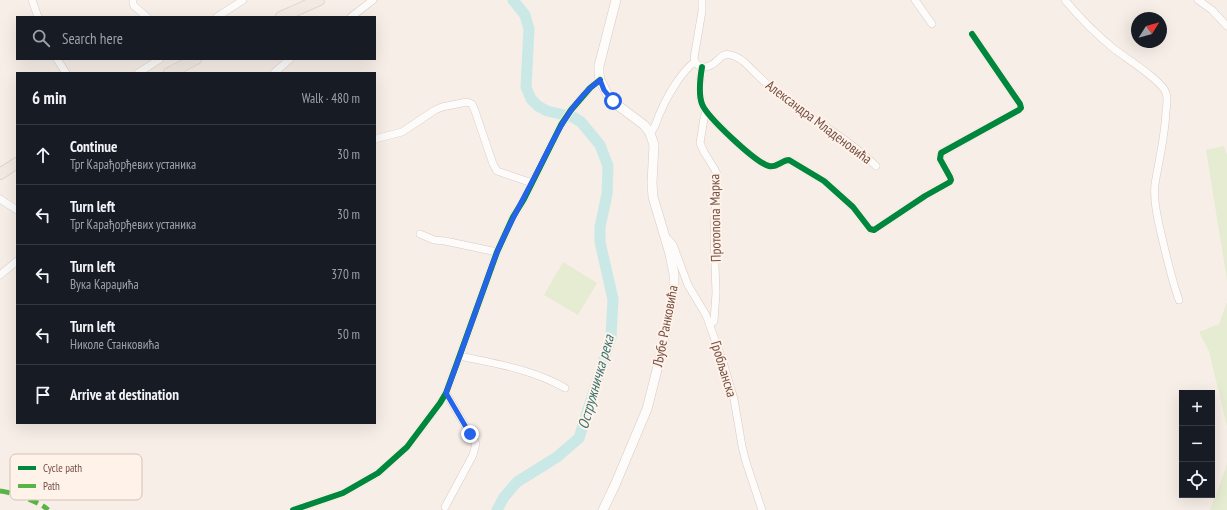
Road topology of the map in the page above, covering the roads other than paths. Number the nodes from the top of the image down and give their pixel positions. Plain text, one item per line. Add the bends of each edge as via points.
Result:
1 (32, 0) edge
2 (133, 0) edge
3 (243, 0) edge
4 (319, 0) edge
5 (373, 0) edge
6 (616, 0) edge
7 (702, 0) edge
8 (915, 0) edge
9 (1065, 0) edge
10 (1198, 0) edge
11 (38, 16) edge
12 (146, 16) edge
13 (219, 16) edge
14 (283, 16) edge
15 (352, 16) edge
16 (932, 24) dead end
17 (1227, 26) edge
18 (972, 34) dead end
19 (58, 60) edge
20 (158, 60) edge
21 (194, 60) edge
22 (289, 60) edge
23 (695, 62) junction
24 (702, 67) junction
25 (65, 72) edge
26 (140, 72) edge
27 (171, 72) edge
28 (275, 72) edge
29 (600, 80) junction
30 (706, 111) junction
31 (650, 133) junction
32 (376, 139) edge
33 (16, 164) edge
34 (876, 166) dead end
35 (0, 174) edge
36 (532, 183) junction
37 (0, 199) edge
38 (16, 209) edge
39 (420, 234) dead end
40 (665, 239) junction
41 (497, 252) junction
42 (16, 262) edge
43 (0, 275) edge
44 (1179, 300) dead end
45 (710, 325) junction
46 (460, 356) junction
47 (565, 388) dead end
48 (446, 393) junction
49 (444, 507) dead end
50 (294, 510) edge
51 (603, 510) edge
52 (762, 510) edge

1 - 11 street
2 - 12 street via 132,4
3 - 13 street
4 - 14 main road
5 - 15 street
6 - 29 street via 599,66
7 - 23 street
8 - 16 street
9 - 44 street via 1112,47 1153,77 1166,92 1165,127 1155,192 1159,226
10 - 17 street
18 - 30 street via 1021,108 941,153 940,159 950,182 876,230 867,226 853,207 824,181 791,160 785,160 772,167 762,163 735,141
19 - 25 street
20 - 26 street
21 - 27 main road
22 - 28 street
23 - 24 street
23 - 31 street via 677,82 663,105 654,130
24 - 30 street, Протопопа Марка via 700,96
24 - 34 street, Александра Младеновића via 710,66 724,55 736,56 788,102 851,144
29 - 31 street via 609,97 644,124
29 - 36 street via 584,95 561,125
30 - 45 street, Протопопа Марка via 700,143 717,174 714,236 716,294 714,321
31 - 40 street, Љубе Ранковића via 654,145 653,197
32 - 36 street via 402,132 442,107 467,102 474,106 497,171
33 - 35 main road
36 - 41 street
37 - 38 street
39 - 41 street via 434,240
40 - 45 street, Гробљанска via 671,241 688,285
40 - 51 street, Љубе Ранковића via 672,264 674,290 660,358 641,426
41 - 46 street
42 - 43 street
45 - 52 street, Гробљанска via 734,399 746,462
46 - 47 street via 518,368
46 - 48 street
48 - 49 street via 476,444 473,456
48 - 50 street via 407,447 378,473 343,493

